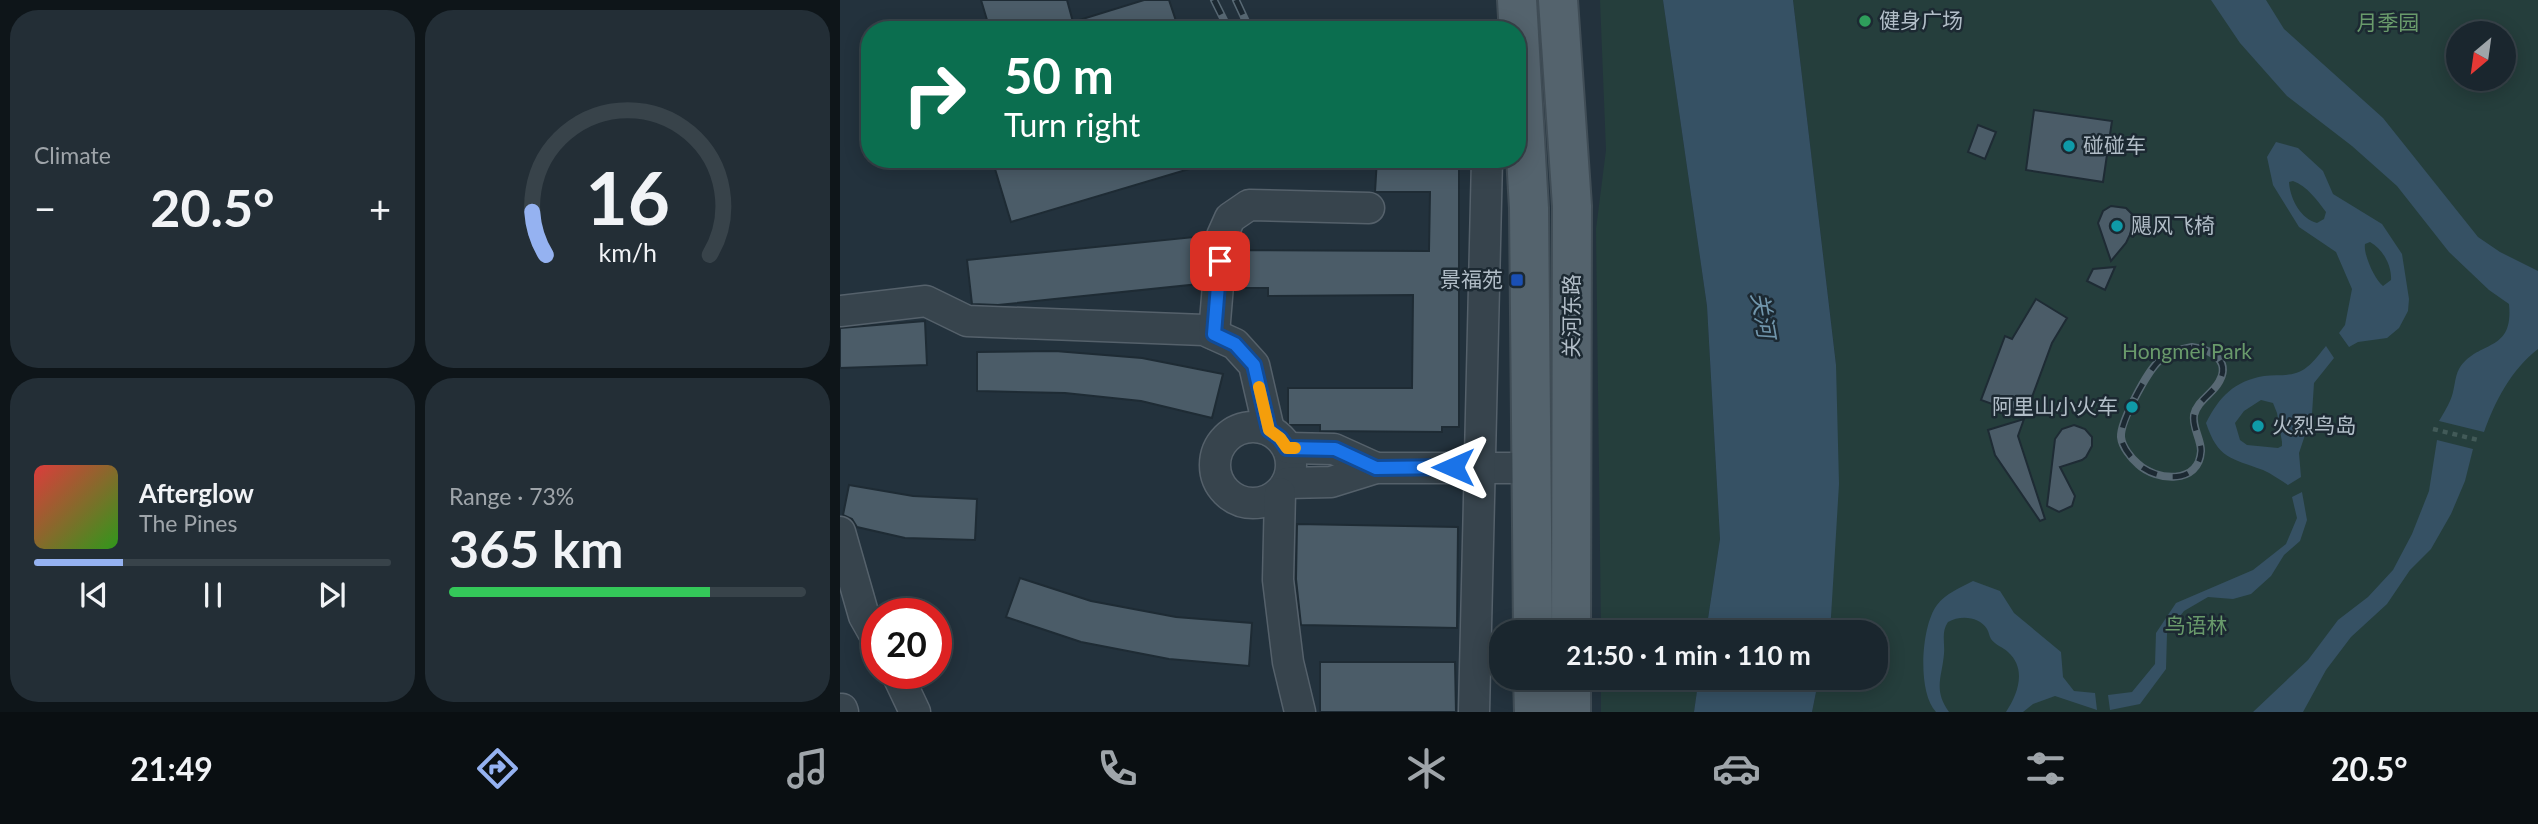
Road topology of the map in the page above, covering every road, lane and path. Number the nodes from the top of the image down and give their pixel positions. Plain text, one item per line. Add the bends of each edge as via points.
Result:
1 (1517, 0) edge
2 (1558, 0) edge
3 (1517, 21) edge
4 (1526, 166) edge
5 (1488, 168) edge
6 (1369, 208) dead end
7 (840, 311) edge
8 (1214, 334) junction
9 (2433, 429) dead end
10 (1278, 439) junction
11 (2478, 440) dead end
12 (1479, 467) junction
13 (1376, 468) junction
14 (1531, 468) junction
15 (1284, 488) junction
16 (840, 532) edge
17 (861, 606) edge
18 (1533, 620) edge
19 (1571, 620) edge
20 (904, 689) edge
21 (1533, 690) edge
22 (1571, 690) edge
23 (915, 712) edge
24 (1300, 712) edge
25 (1474, 712) edge
26 (1534, 712) edge
27 (1571, 712) edge

1 - 3 main road, 关河东路
2 - 19 main road, 关河东路 via 1572,206
4 - 14 main road, 关河东路
5 - 12 lane
6 - 8 lane via 1249,205 1230,218 1222,236
7 - 8 lane via 926,301 967,321
8 - 10 lane via 1235,344 1254,365
9 - 11 path
10 - 13 lane via 1335,449
10 - 15 lane via 1291,460
10 - 15 lane via 1256,427 1231,433 1216,455 1214,468 1225,492 1246,504 1270,500
12 - 13 lane
12 - 14 lane
12 - 25 lane
13 - 15 lane via 1331,482
14 - 18 main road, 关河东路
15 - 24 lane via 1278,580 1288,662
16 - 17 lane
20 - 23 lane
21 - 26 main road
22 - 27 main road

